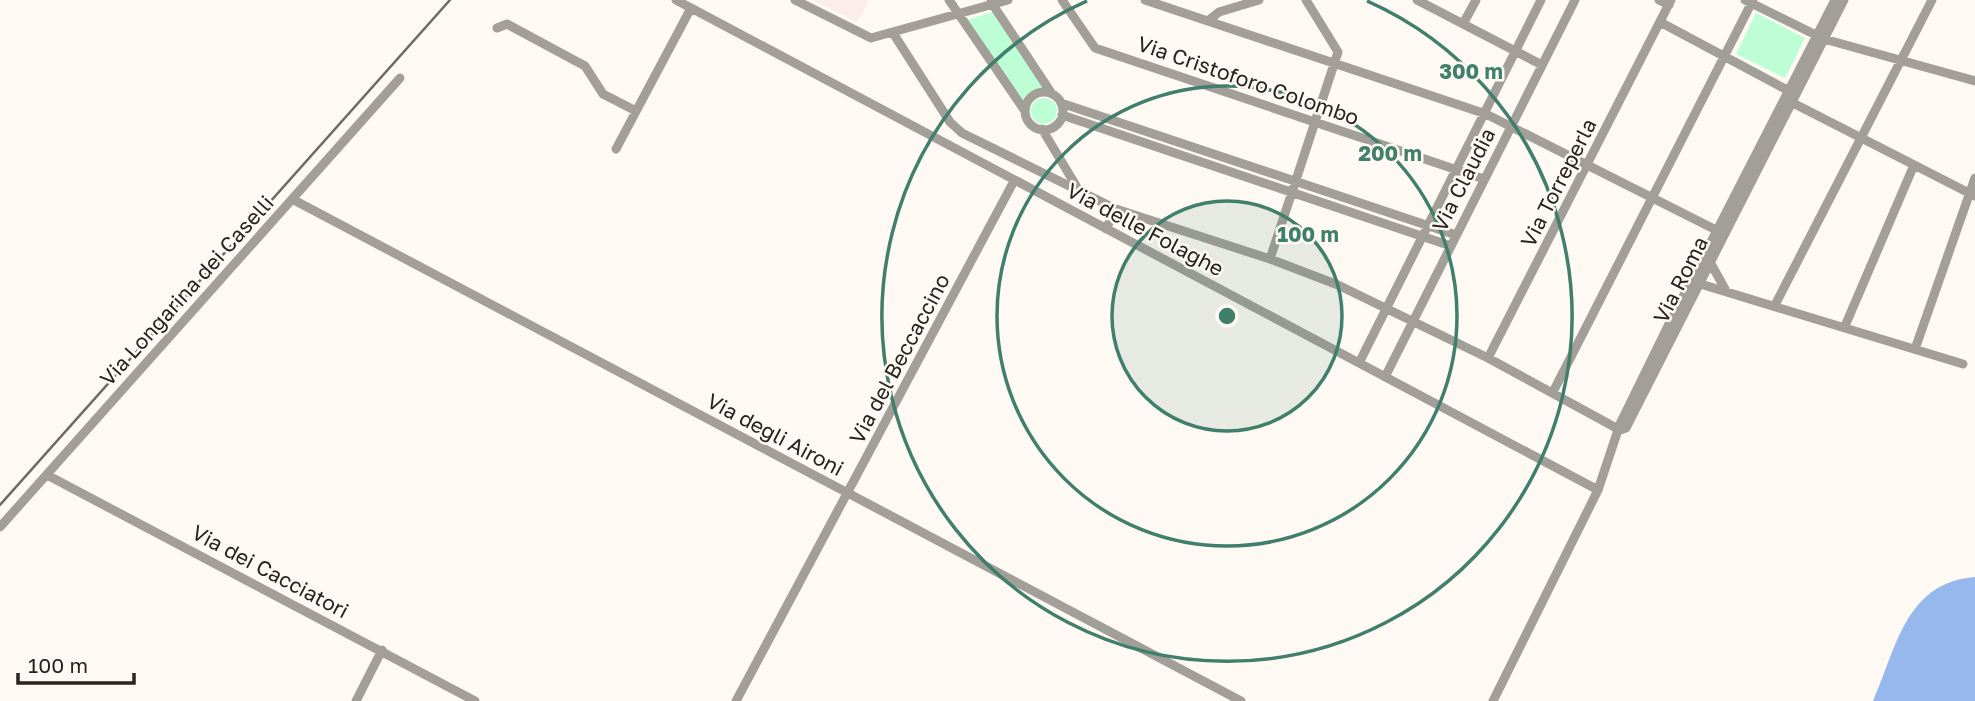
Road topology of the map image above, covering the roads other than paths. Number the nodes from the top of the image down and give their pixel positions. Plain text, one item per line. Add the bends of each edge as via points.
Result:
1 (676, 0) edge
2 (795, 0) edge
3 (949, 0) edge
4 (1008, 0) edge
5 (1062, 0) edge
6 (1145, 0) edge
7 (1259, 0) edge
8 (1306, 0) edge
9 (1417, 0) edge
10 (1476, 0) edge
11 (1541, 0) edge
12 (1575, 0) edge
13 (1659, 0) edge
14 (1835, 0) edge
15 (1844, 0) edge
16 (1932, 0) edge
17 (1749, 1) edge
18 (991, 2) edge
19 (1670, 2) edge
20 (691, 8) junction
21 (957, 13) junction
22 (1209, 20) junction
23 (1660, 22) junction
24 (1463, 24) junction
25 (497, 28) dead end
26 (893, 33) junction
27 (1820, 37) junction
28 (1516, 51) junction
29 (1724, 57) junction
30 (1901, 61) junction
31 (1335, 62) junction
32 (1542, 65) junction
33 (400, 78) dead end
34 (1975, 81) edge
35 (1052, 94) junction
36 (1790, 96) junction
37 (1061, 103) junction
38 (636, 111) junction
39 (1025, 111) junction
40 (1486, 114) junction
41 (1062, 115) junction
42 (1315, 124) junction
43 (1511, 126) junction
44 (1042, 129) junction
45 (1860, 138) junction
46 (1177, 141) junction
47 (616, 149) dead end
48 (1173, 152) junction
49 (1914, 165) junction
50 (1587, 167) junction
51 (1458, 171) junction
52 (1975, 178) edge
53 (1484, 179) junction
54 (1296, 180) junction
55 (1014, 181) junction
56 (1079, 191) junction
57 (1293, 192) junction
58 (1972, 195) edge
59 (292, 200) junction
60 (1652, 200) junction
61 (1116, 209) junction
62 (1430, 224) junction
63 (1106, 229) junction
64 (1720, 232) junction
65 (1424, 235) junction
66 (1456, 235) junction
67 (1451, 246) junction
68 (1270, 259) junction
69 (1710, 262) junction
70 (1695, 282) junction
71 (1724, 289) junction
72 (1774, 305) junction
73 (1387, 311) junction
74 (1412, 321) junction
75 (1845, 326) junction
76 (1915, 349) junction
77 (1488, 358) junction
78 (1359, 363) junction
79 (1963, 365) dead end
80 (1385, 377) junction
81 (1553, 391) junction
82 (1620, 429) junction
83 (47, 475) junction
84 (1598, 490) junction
85 (848, 493) junction
86 (0, 527) edge
87 (382, 650) junction
88 (356, 701) edge
89 (475, 701) edge
90 (736, 701) edge
91 (1241, 701) edge
92 (1493, 701) edge

1 - 20 street, Via delle Folaghe
2 - 26 street via 867,38
3 - 21 street
4 - 18 street
5 - 42 street, Via Cristoforo Colombo via 1095,48
6 - 22 street
7 - 22 street via 1219,12
8 - 31 street via 1335,45
9 - 24 street
10 - 24 street
11 - 28 street, Via Claudia
12 - 32 street, Via Claudia
13 - 19 street
14 - 27 street, Via Roma
15 - 27 street, Via Roma
16 - 30 street
17 - 27 street
17 - 29 street
18 - 21 street
18 - 35 street
19 - 23 street, Via Torreperla
20 - 38 street
20 - 55 street, Via delle Folaghe
21 - 26 street
21 - 39 street
22 - 31 street
23 - 29 street
23 - 50 street, Via Torreperla
24 - 28 street
25 - 38 street via 507,24 585,66 603,94
26 - 56 street via 957,130
27 - 30 street
27 - 36 street, Via Roma
28 - 32 street
28 - 40 street, Via Claudia
29 - 36 street
29 - 60 street
30 - 34 street
30 - 45 street
31 - 40 street
31 - 42 street
32 - 43 street, Via Claudia
33 - 59 street, Via Longarina dei Caselli
35 - 37 street
35 - 39 street via 1034,95
36 - 45 street
36 - 64 street, Via Roma
37 - 41 street
37 - 46 street
38 - 47 street
39 - 44 street via 1032,125
40 - 43 street
40 - 51 street, Via Claudia
41 - 44 street via 1057,124
41 - 48 street
42 - 51 street, Via Cristoforo Colombo
42 - 54 street
43 - 50 street
43 - 53 street, Via Claudia
44 - 56 street
45 - 49 street
45 - 72 street
46 - 48 street
46 - 54 street
48 - 57 street
49 - 58 street
49 - 75 street
50 - 60 street
50 - 77 street, Via Torreperla
51 - 53 street, Via Cristoforo Colombo
51 - 62 street, Via Claudia
52 - 58 street
53 - 66 street, Via Claudia
54 - 57 street
54 - 62 street
55 - 63 street, Via delle Folaghe
55 - 85 street, Via del Beccaccino
56 - 61 street
57 - 65 street
57 - 68 street
58 - 76 street
59 - 83 street, Via Longarina dei Caselli
59 - 85 street, Via degli Aironi
60 - 64 street
60 - 81 street
61 - 63 street
61 - 68 street
62 - 65 street, Via Claudia
62 - 66 street
63 - 78 street, Via delle Folaghe
64 - 69 street, Via Roma
64 - 70 street, Via Roma
65 - 67 street
65 - 73 street, Via Claudia
66 - 67 street, Via Claudia
67 - 74 street, Via Claudia
68 - 73 street via 1338,285
69 - 70 street, Via Roma
69 - 71 street
70 - 71 street
70 - 82 street, Via Roma via 1626,428
71 - 72 street
72 - 75 street
73 - 74 street
73 - 78 street, Via Claudia
74 - 77 street
74 - 80 street, Via Claudia
75 - 76 street
76 - 79 street
77 - 81 street
78 - 80 street, Via delle Folaghe
80 - 84 street, Via delle Folaghe
81 - 82 street
82 - 84 street, Via Roma
83 - 86 street, Via Longarina dei Caselli
83 - 87 street, Via dei Cacciatori
84 - 92 street, Via Roma
85 - 90 street, Via del Beccaccino
85 - 91 street, Via degli Aironi
87 - 88 street
87 - 89 street, Via dei Cacciatori

